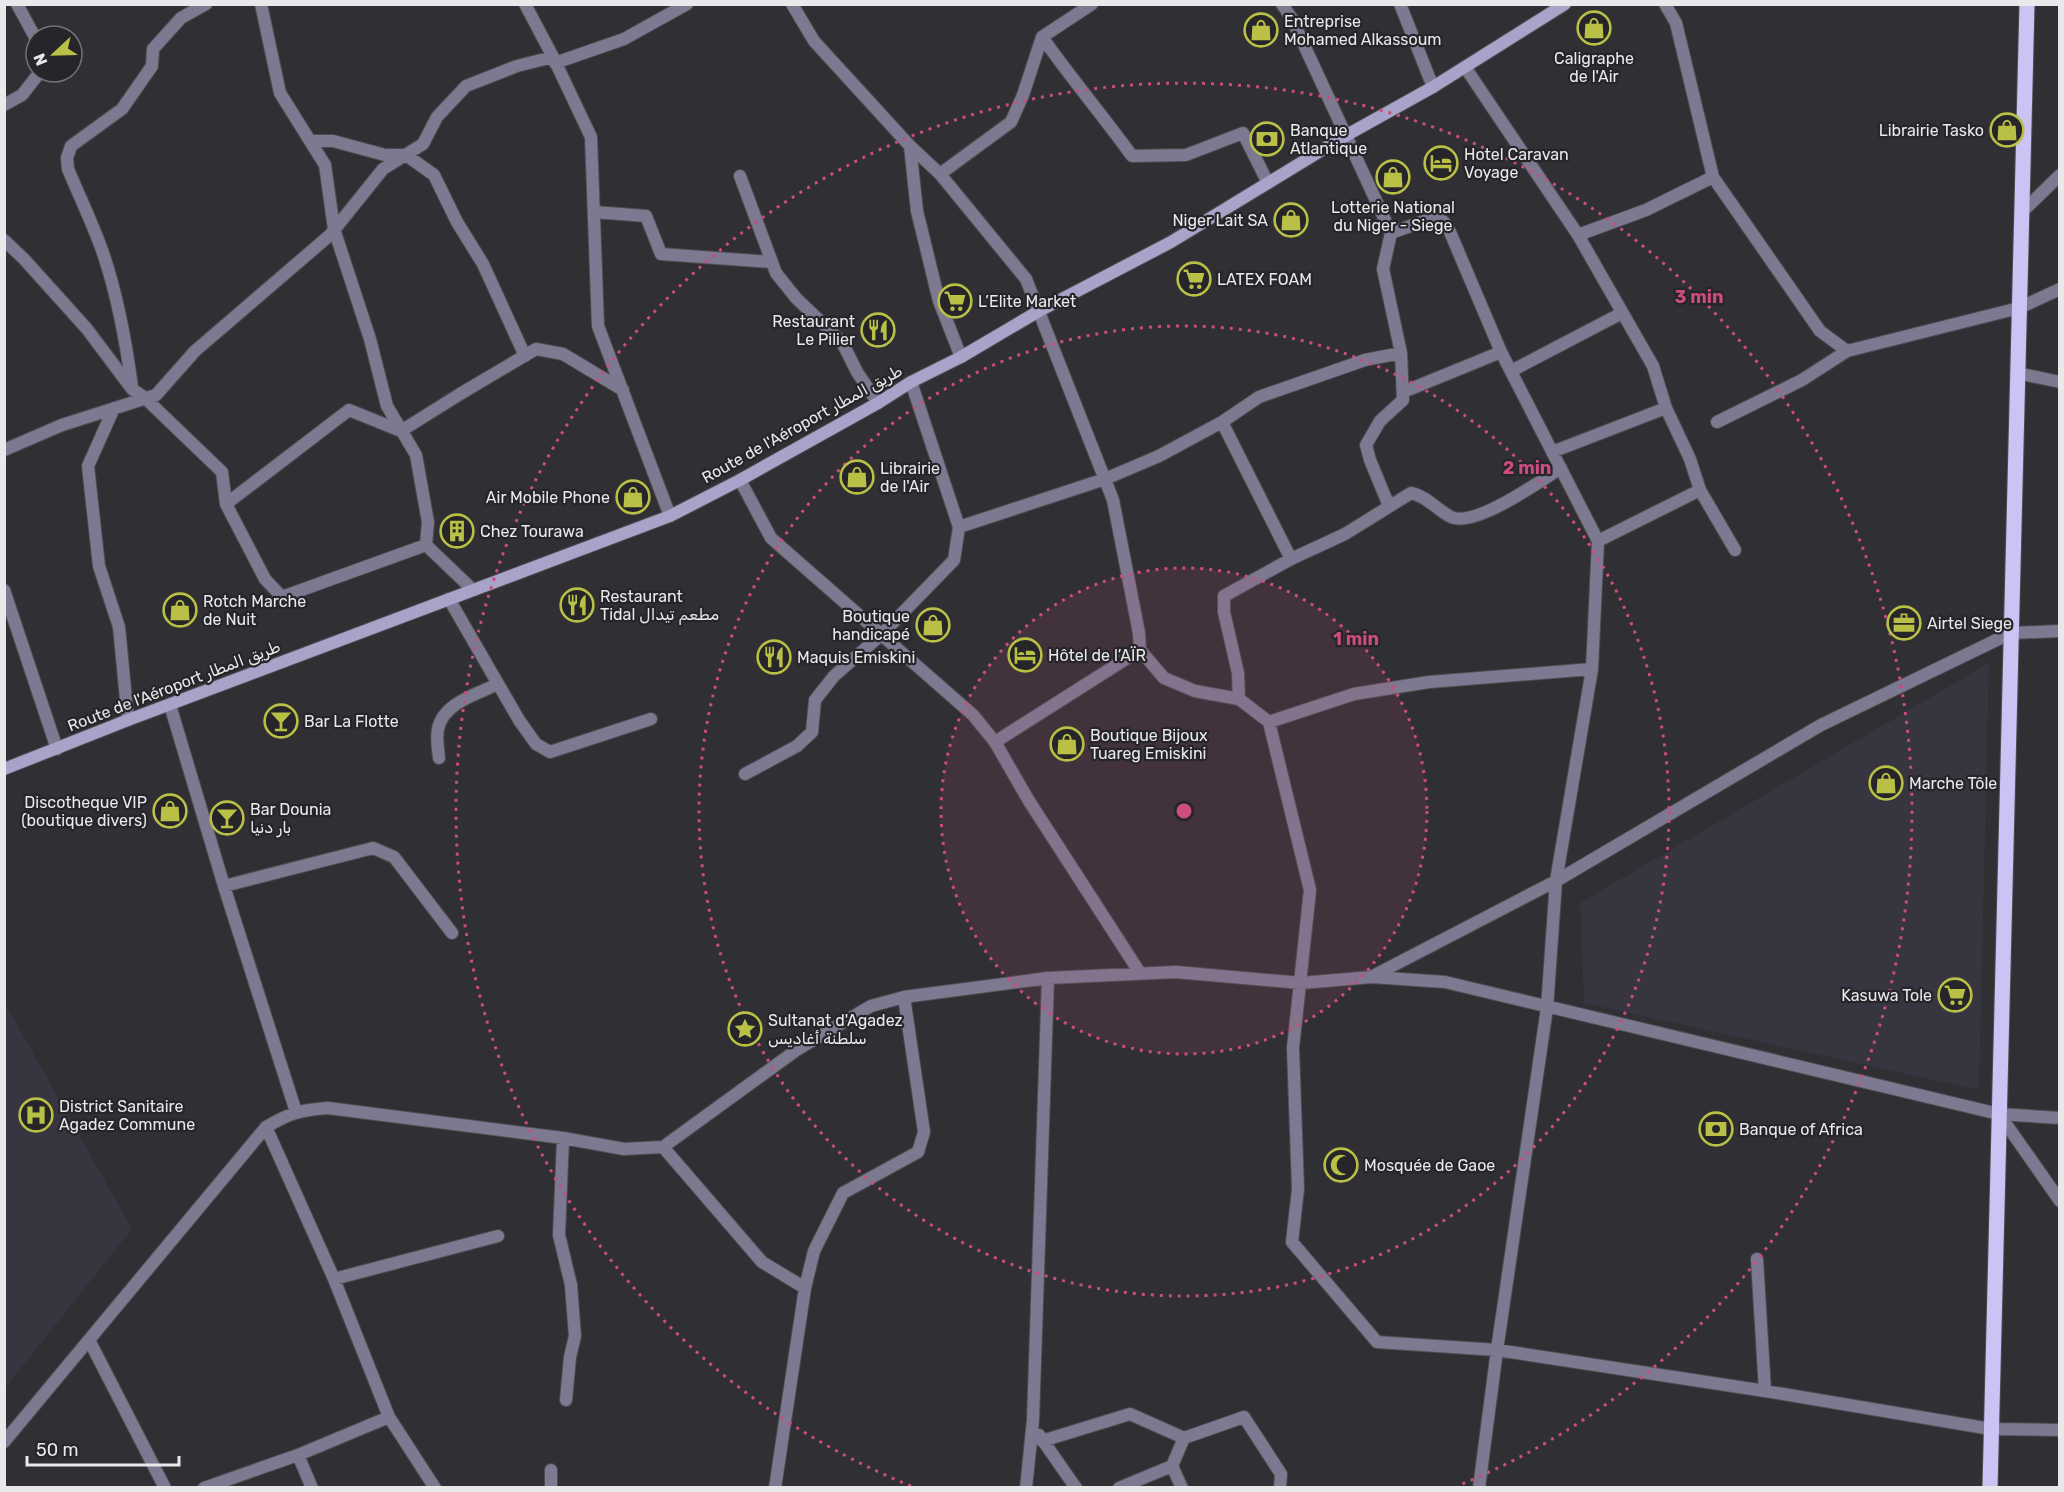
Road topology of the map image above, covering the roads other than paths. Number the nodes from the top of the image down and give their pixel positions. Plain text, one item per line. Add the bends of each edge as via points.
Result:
1 (17, 4) edge
2 (206, 4) edge
3 (261, 4) edge
4 (525, 4) edge
5 (687, 4) edge
6 (792, 4) edge
7 (1092, 4) edge
8 (1282, 4) edge
9 (1400, 4) edge
10 (1565, 4) edge
11 (1665, 4) edge
12 (2027, 4) edge
13 (28, 24) edge
14 (1042, 38) junction
15 (554, 60) junction
16 (1465, 67) junction
17 (31, 84) edge
18 (1433, 87) junction
19 (4, 105) edge
20 (1345, 136) junction
21 (311, 141) junction
22 (910, 146) junction
23 (406, 154) junction
24 (940, 174) junction
25 (2060, 175) edge
26 (740, 176) dead end
27 (1713, 177) junction
28 (1268, 183) junction
29 (594, 213) junction
30 (2021, 213) junction
31 (334, 229) junction
32 (1391, 233) junction
33 (1578, 235) junction
34 (4, 240) edge
35 (772, 262) junction
36 (2060, 289) edge
37 (2019, 308) junction
38 (1039, 311) junction
39 (1622, 313) junction
40 (1847, 351) junction
41 (1501, 352) junction
42 (1401, 353) junction
43 (525, 356) junction
44 (961, 357) junction
45 (1511, 372) junction
46 (2017, 373) junction
47 (911, 382) junction
48 (2060, 382) edge
49 (132, 389) junction
50 (622, 390) junction
51 (1403, 392) junction
52 (145, 398) junction
53 (878, 403) junction
54 (114, 408) junction
55 (1666, 408) junction
56 (1222, 422) junction
57 (1717, 422) dead end
58 (401, 430) junction
59 (4, 450) edge
60 (1552, 452) junction
61 (1561, 468) junction
62 (1105, 479) junction
63 (740, 480) junction
64 (1700, 490) junction
65 (226, 504) junction
66 (1389, 506) junction
67 (670, 516) junction
68 (959, 526) junction
69 (1598, 541) junction
70 (426, 545) junction
71 (1735, 550) dead end
72 (1291, 559) junction
73 (4, 590) edge
74 (473, 590) junction
75 (449, 599) junction
76 (2060, 631) edge
77 (2011, 633) junction
78 (882, 634) junction
79 (1140, 650) junction
80 (1593, 669) junction
81 (498, 684) junction
82 (1239, 699) junction
83 (170, 705) junction
84 (651, 719) dead end
85 (128, 720) junction
86 (1269, 722) junction
87 (995, 742) junction
88 (57, 749) junction
89 (439, 758) dead end
90 (4, 769) edge
91 (745, 774) dead end
92 (1556, 881) junction
93 (224, 886) junction
94 (452, 933) dead end
95 (1140, 973) junction
96 (1372, 977) junction
97 (1048, 978) junction
98 (1301, 982) junction
99 (904, 997) junction
100 (1547, 1008) junction
101 (296, 1112) junction
102 (1999, 1114) junction
103 (2060, 1118) edge
104 (266, 1127) junction
105 (563, 1138) junction
106 (663, 1147) junction
107 (2060, 1201) edge
108 (498, 1236) dead end
109 (1757, 1259) dead end
110 (334, 1279) junction
111 (805, 1288) junction
112 (89, 1340) junction
113 (1497, 1350) junction
114 (1765, 1391) junction
115 (566, 1400) dead end
116 (389, 1417) junction
117 (1033, 1420) junction
118 (1991, 1429) junction
119 (2060, 1430) edge
120 (1184, 1438) junction
121 (1042, 1441) junction
122 (4, 1442) edge
123 (298, 1455) junction
124 (1172, 1466) junction
125 (551, 1470) dead end
126 (165, 1488) edge
127 (204, 1488) edge
128 (312, 1488) edge
129 (435, 1488) edge
130 (551, 1488) edge
131 (775, 1488) edge
132 (1026, 1488) edge
133 (1076, 1488) edge
134 (1119, 1488) edge
135 (1182, 1488) edge
136 (1280, 1488) edge
137 (1479, 1488) edge
138 (1990, 1488) edge

1 - 13 street
2 - 49 street via 181,18 153,49 152,66 122,110 71,146 67,158 68,170 103,253 115,294
3 - 21 street via 280,93
4 - 15 street
5 - 15 street via 624,39
6 - 22 street via 814,41
7 - 14 street
8 - 20 street
9 - 18 street
10 - 16 main road, Route de l'Aéroport طريق المطار
11 - 27 street via 1676,23
12 - 30 main road
14 - 24 street via 1011,122
14 - 28 street via 1132,156 1186,155 1243,133
15 - 23 street via 517,66 466,86 437,117 423,144
15 - 29 street via 591,137
16 - 18 main road, Route de l'Aéroport طريق المطار
16 - 33 street
17 - 19 street via 22,95
18 - 20 main road, Route de l'Aéroport طريق المطار
20 - 28 main road, Route de l'Aéroport طريق المطار
20 - 32 street
21 - 23 street via 333,141 385,155
21 - 31 street via 325,165
22 - 24 street
22 - 44 street via 916,211 939,301
23 - 31 street via 383,169
23 - 43 street via 434,175 483,264
24 - 38 street via 1026,279
25 - 30 street
26 - 35 street
27 - 33 street via 1646,210
27 - 40 street via 1820,331
28 - 38 main road, Route de l'Aéroport طريق المطار via 1171,242
29 - 35 street via 646,216 661,254
29 - 50 street via 598,326
30 - 37 main road
31 - 52 street via 195,351 156,395
31 - 58 street via 387,406
32 - 41 street via 1435,217 1444,222
32 - 42 street via 1383,268
33 - 39 street
34 - 49 street via 87,329
35 - 53 street via 796,298 842,342
36 - 37 street
37 - 40 street
37 - 46 main road
38 - 44 main road, Route de l'Aéroport طريق المطار
38 - 62 street
39 - 45 street
39 - 55 street via 1653,366
40 - 57 street via 1802,380
41 - 45 street
41 - 51 street
42 - 51 street
42 - 56 street via 1365,360 1259,397
43 - 50 street via 537,349 562,354
43 - 58 street
44 - 47 main road, Route de l'Aéroport طريق المطار
45 - 60 street
46 - 48 street
46 - 77 main road
47 - 53 main road, Route de l'Aéroport طريق المطار
47 - 68 street
49 - 52 street
50 - 67 street
51 - 66 street via 1403,400 1380,421 1366,445
52 - 54 street
52 - 65 street via 222,472
53 - 63 main road, Route de l'Aéroport طريق المطار
54 - 59 street
54 - 85 street via 88,466 99,566 119,627
55 - 60 street
55 - 64 street
56 - 62 street
56 - 72 street
58 - 65 street via 348,410
58 - 70 street via 416,455 428,522
60 - 61 street
61 - 66 street via 1502,505 1465,519 1453,518 1418,494 1411,493
61 - 69 street
62 - 68 street
62 - 79 street via 1113,500
63 - 67 main road, Route de l'Aéroport طريق المطار
63 - 78 street via 771,538
64 - 69 street
64 - 71 street
65 - 70 street via 265,579 282,597
66 - 72 street via 1344,534
67 - 74 main road, Route de l'Aéroport طريق المطار
68 - 78 street via 954,560
69 - 80 street
70 - 74 street
72 - 82 street via 1224,596
73 - 88 street
74 - 75 main road, Route de l'Aéroport طريق المطار
75 - 81 street
75 - 83 main road, Route de l'Aéroport طريق المطار
76 - 77 street
77 - 92 street via 1821,725
77 - 102 main road
78 - 87 street via 973,715
78 - 91 street via 834,676 815,700 812,732 797,746
79 - 82 street via 1164,678 1195,691
79 - 87 street
80 - 86 street via 1429,681 1354,694
80 - 92 street
81 - 84 street via 536,744 550,752
81 - 89 street via 451,707 441,717 437,735
82 - 86 street
83 - 85 main road, Route de l'Aéroport طريق المطار
83 - 93 street
85 - 88 main road, Route de l'Aéroport طريق المطار
86 - 98 street via 1310,890
87 - 95 street
88 - 90 main road, Route de l'Aéroport طريق المطار
92 - 96 street
92 - 100 street
93 - 94 street via 373,848 394,857
93 - 101 street
95 - 97 street
95 - 98 street via 1176,972
96 - 98 street
96 - 100 street via 1445,982
97 - 99 street
97 - 117 street
98 - 113 street via 1293,1048 1298,1190 1292,1242 1377,1342
99 - 106 street via 871,1006 798,1049
99 - 111 street via 924,1132 918,1152 843,1192 814,1251
100 - 102 street
100 - 113 street
101 - 104 street
101 - 105 street via 328,1108
102 - 103 street
102 - 107 street
102 - 118 main road
104 - 110 street
104 - 112 street
105 - 106 street via 624,1149
105 - 115 street via 559,1234 571,1285 575,1335
106 - 111 street via 762,1262
108 - 110 street
109 - 114 street
110 - 116 street
111 - 131 street
112 - 122 street
112 - 126 street
113 - 114 street
113 - 137 street
114 - 118 street
116 - 123 street
116 - 129 street
117 - 121 street
117 - 132 street
118 - 119 street
118 - 138 main road
120 - 121 street via 1130,1414
120 - 124 street
120 - 136 street via 1244,1417 1281,1474
121 - 133 street
123 - 127 street
123 - 128 street
124 - 134 street
124 - 135 street
125 - 130 street

